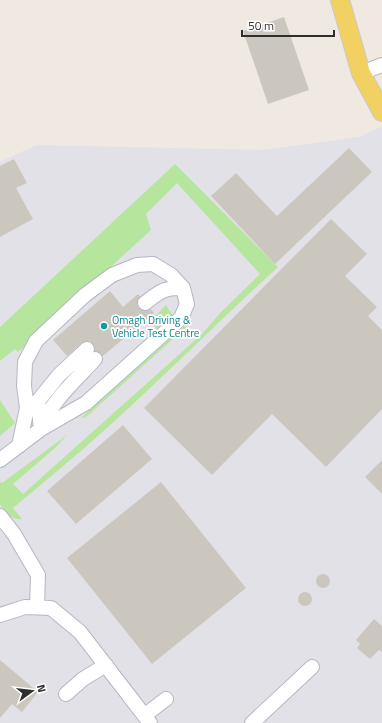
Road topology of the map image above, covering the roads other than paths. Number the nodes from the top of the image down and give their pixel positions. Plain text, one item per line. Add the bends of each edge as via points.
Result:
1 (340, 0) edge
2 (382, 64) edge
3 (361, 73) junction
4 (382, 112) edge
5 (183, 288) junction
6 (146, 303) dead end
7 (91, 354) dead end
8 (40, 424) junction
9 (19, 446) junction
10 (0, 460) edge
11 (0, 516) edge
12 (36, 607) junction
13 (0, 615) edge
14 (106, 665) junction
15 (312, 667) dead end
16 (66, 694) dead end
17 (166, 699) dead end
18 (148, 719) edge
19 (252, 723) edge

1 - 3 main road
2 - 3 street
3 - 4 main road
5 - 6 street via 170,288 159,292
5 - 8 street via 187,304 181,318 86,404
5 - 9 street via 171,275 153,264 137,265 112,275 85,295 36,341 25,362 24,386 27,408
7 - 8 street
8 - 9 street
9 - 10 street
11 - 12 street via 14,534 38,575
12 - 13 street via 25,607
12 - 14 street via 51,608 57,612 80,632
14 - 16 street via 83,679
14 - 18 street
15 - 19 street
17 - 18 street

